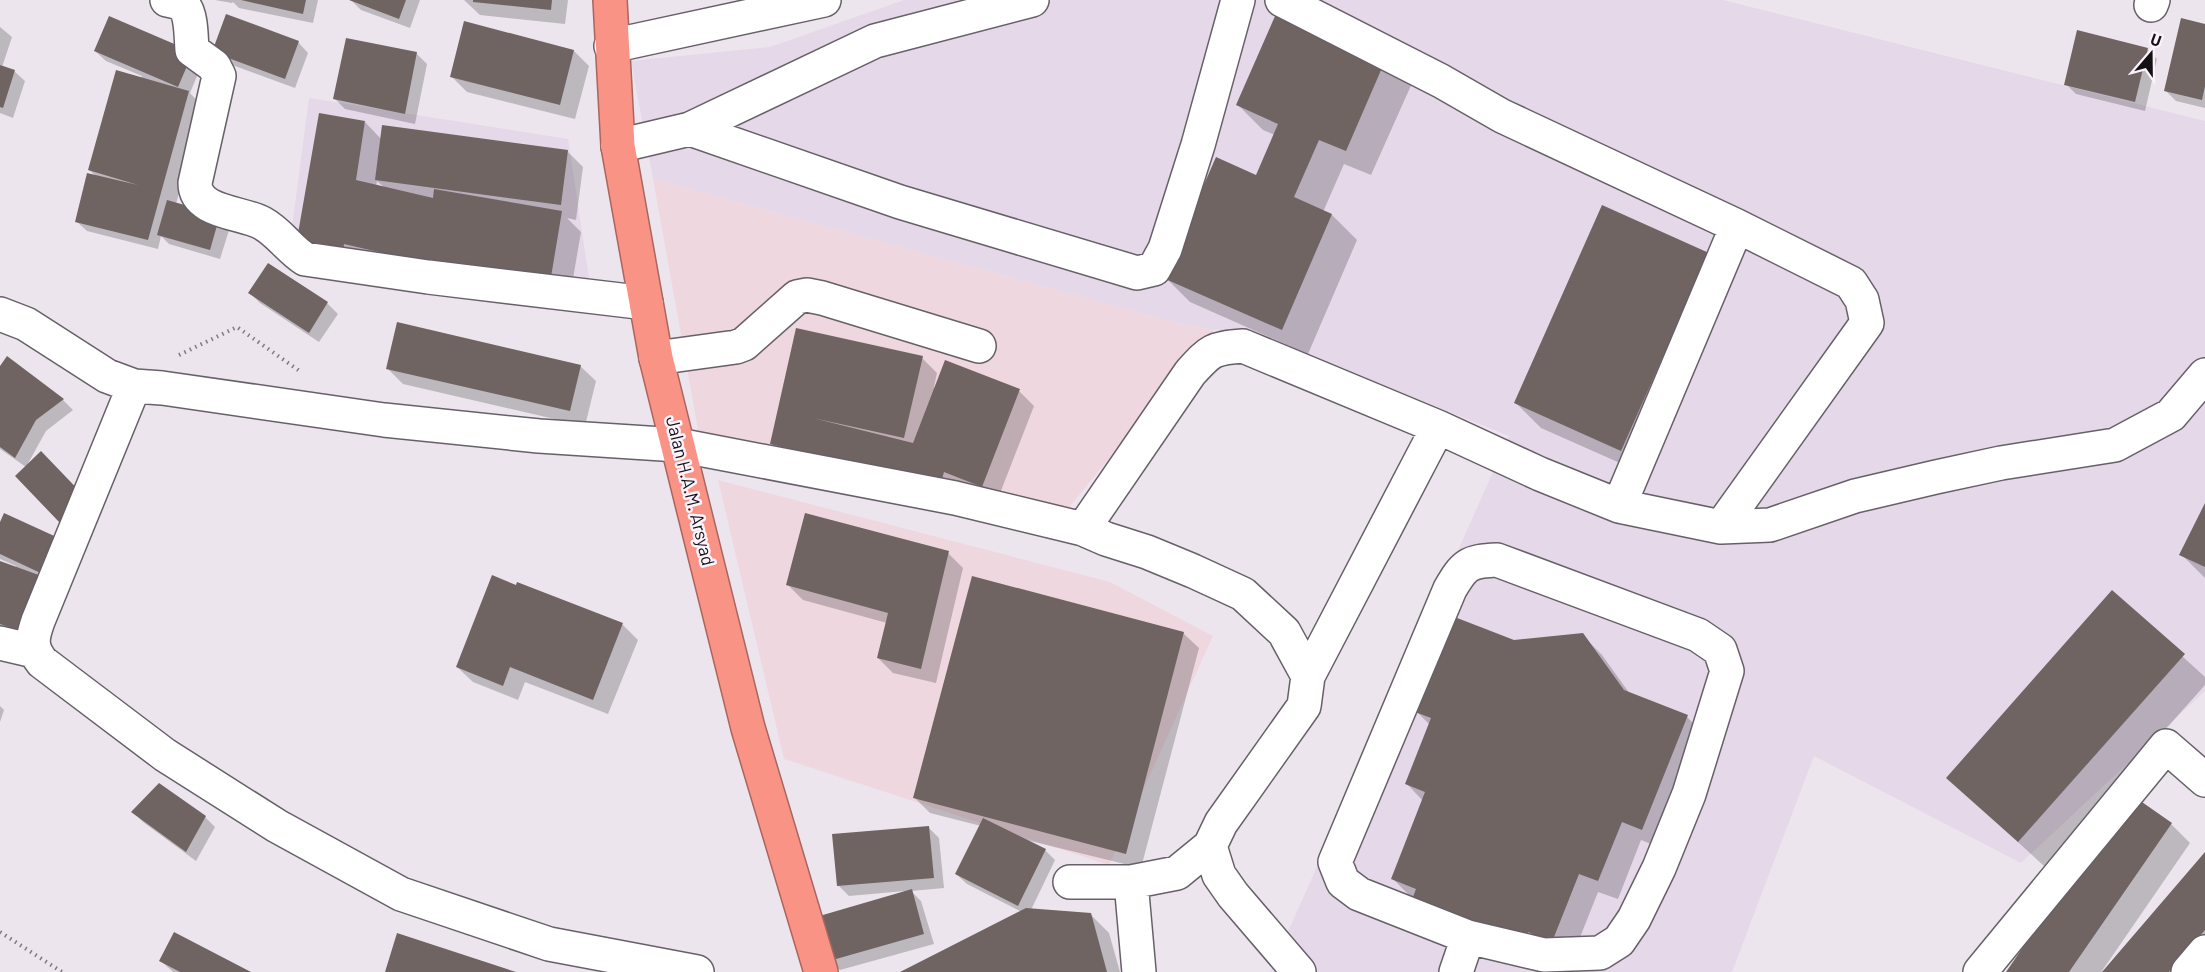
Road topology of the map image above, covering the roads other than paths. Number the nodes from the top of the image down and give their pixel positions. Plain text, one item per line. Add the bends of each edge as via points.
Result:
1 (167, 0) edge
2 (610, 0) edge
3 (824, 0) edge
4 (1032, 0) edge
5 (1238, 0) edge
6 (1282, 0) edge
7 (611, 46) junction
8 (690, 129) junction
9 (618, 147) junction
10 (1737, 226) junction
11 (646, 303) junction
12 (0, 314) edge
13 (979, 346) dead end
14 (656, 358) junction
15 (2205, 375) edge
16 (134, 386) junction
17 (1438, 427) junction
18 (678, 445) junction
19 (1619, 506) junction
20 (1720, 527) junction
21 (1083, 529) junction
22 (0, 643) edge
23 (34, 651) junction
24 (1308, 676) junction
25 (2205, 780) edge
26 (1210, 846) junction
27 (1070, 882) dead end
28 (1131, 882) junction
29 (1468, 937) junction
30 (2205, 952) edge
31 (697, 972) edge
32 (821, 972) edge
33 (1139, 972) edge
34 (1299, 972) edge
35 (1456, 972) edge
36 (1980, 972) edge
37 (2188, 972) edge

1 - 11 street via 185,7 192,50 214,66 219,76 195,183 198,197 225,212 263,223 305,259
2 - 7 highway, Jalan H.A.M. Arsyad
3 - 7 street
4 - 8 street via 875,41
5 - 8 street via 1198,145 1165,249 1154,269 1137,273 900,202
6 - 10 street via 1502,116
7 - 9 highway, Jalan H.A.M. Arsyad
8 - 9 street
9 - 11 highway, Jalan H.A.M. Arsyad
10 - 19 street
10 - 20 street via 1851,283 1862,300 1868,323
11 - 14 highway, Jalan H.A.M. Arsyad
12 - 16 street via 26,324 107,376
13 - 14 street via 807,295 797,297 744,344
14 - 18 highway, Jalan H.A.M. Arsyad
15 - 20 street via 2171,415 2115,445 1936,477 1855,496 1770,525
16 - 18 street via 539,436
16 - 23 street via 38,621 32,638
17 - 19 street
17 - 21 street via 1243,346 1223,347 1209,352 1190,373
17 - 24 street
18 - 21 street via 955,498
18 - 32 highway, Jalan H.A.M. Arsyad via 748,728
19 - 20 street
21 - 24 street via 1243,594 1284,632
22 - 23 street
23 - 31 street via 42,662 165,755 277,826 401,894 549,944
24 - 26 street via 1304,706 1221,823
25 - 36 street via 2166,746
26 - 28 street via 1177,873
26 - 34 street via 1223,882
27 - 28 street
28 - 33 street
29 - 29 street via 1544,955 1600,953 1619,941 1659,868 1689,794 1727,671 1720,650 1698,635 1497,561 1474,561 1460,571 1335,862 1344,882 1359,894
29 - 35 street
30 - 37 street

